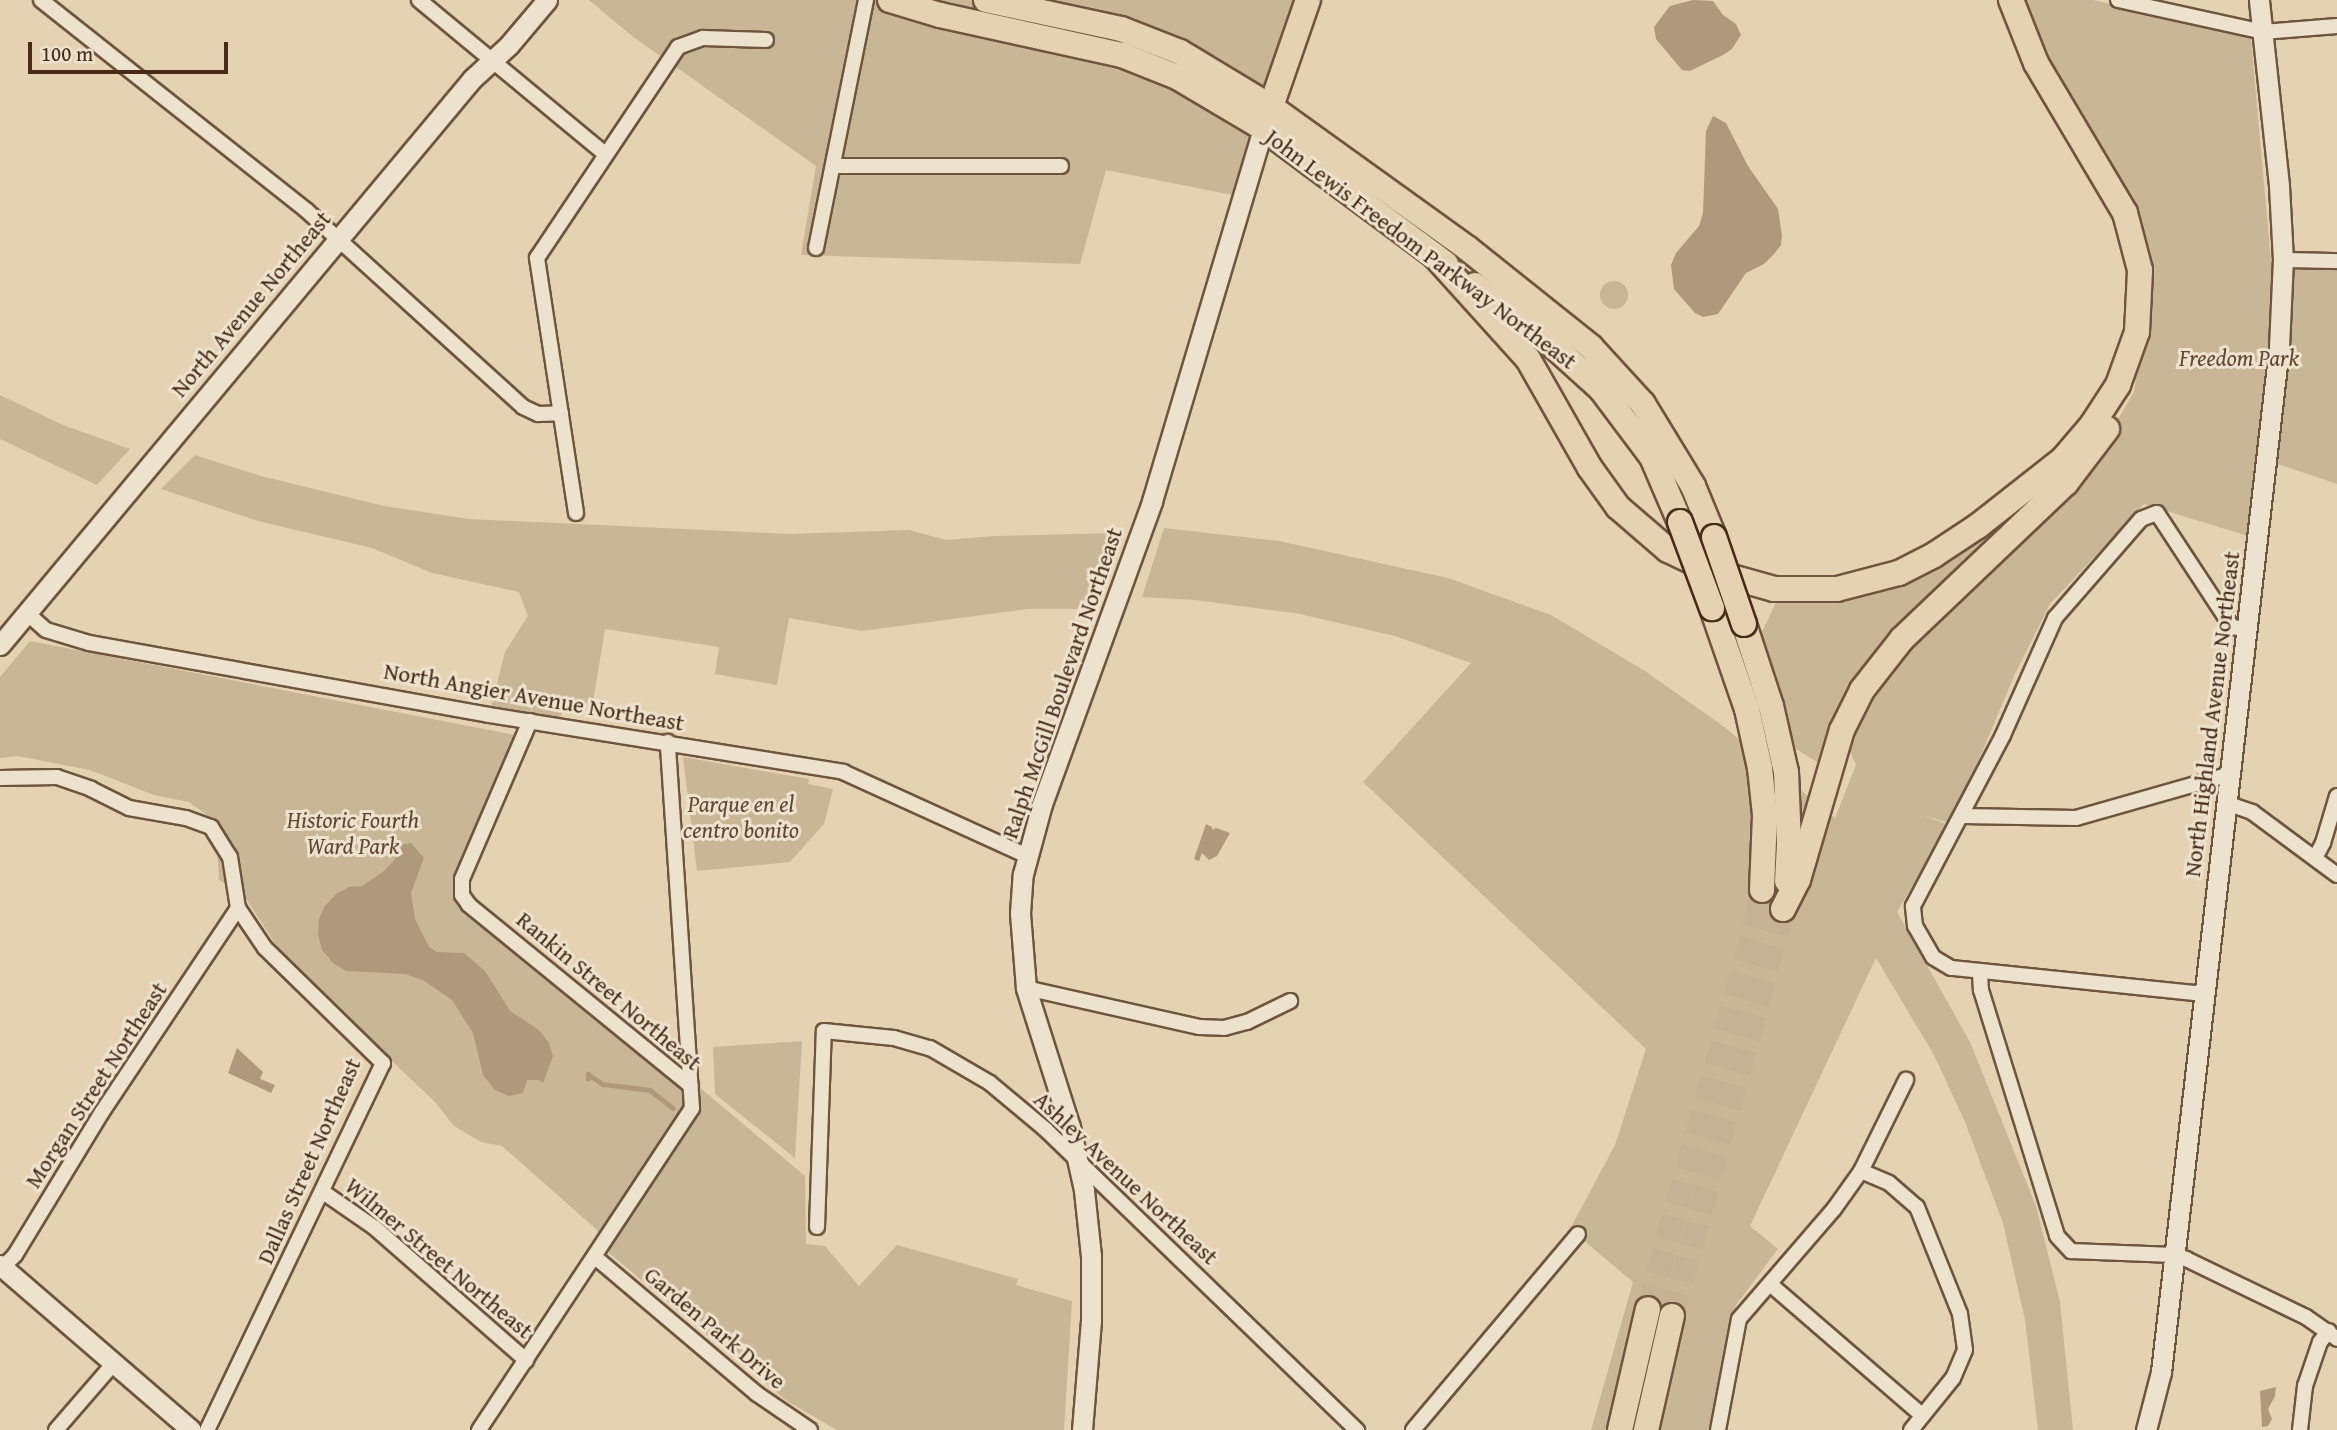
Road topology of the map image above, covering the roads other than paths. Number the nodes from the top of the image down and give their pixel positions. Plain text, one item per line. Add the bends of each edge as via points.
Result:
1 (41, 0) edge
2 (419, 0) edge
3 (547, 0) edge
4 (866, 0) edge
5 (890, 0) edge
6 (986, 0) edge
7 (1308, 0) edge
8 (2011, 0) edge
9 (2118, 0) edge
10 (2259, 0) edge
11 (2337, 26) edge
12 (2263, 32) junction
13 (766, 40) dead end
14 (492, 60) junction
15 (1267, 118) junction
16 (605, 154) junction
17 (833, 166) junction
18 (1061, 166) dead end
19 (338, 239) junction
20 (816, 248) dead end
21 (1434, 255) junction
22 (2283, 260) junction
23 (2337, 261) edge
24 (2133, 346) junction
25 (561, 412) junction
26 (576, 513) dead end
27 (27, 613) junction
28 (2246, 629) junction
29 (0, 645) edge
30 (530, 721) junction
31 (668, 743) junction
32 (2230, 774) junction
33 (0, 778) edge
34 (2337, 796) edge
35 (2226, 803) junction
36 (1963, 816) junction
37 (1027, 856) junction
38 (2315, 858) junction
39 (2337, 875) edge
40 (1762, 890) tunnel mouth
41 (238, 908) junction
42 (1980, 974) junction
43 (1026, 988) junction
44 (2204, 993) junction
45 (1290, 1002) dead end
46 (1906, 1080) dead end
47 (691, 1086) junction
48 (1077, 1159) junction
49 (1861, 1171) junction
50 (323, 1192) junction
51 (817, 1227) dead end
52 (1578, 1234) dead end
53 (2174, 1255) junction
54 (595, 1257) junction
55 (1, 1268) edge
56 (1770, 1284) junction
57 (1648, 1310) tunnel mouth
58 (1672, 1316) tunnel mouth
59 (2333, 1335) edge
60 (526, 1360) junction
61 (114, 1363) junction
62 (1922, 1415) junction
63 (791, 1425) edge
64 (56, 1430) edge
65 (191, 1430) edge
66 (206, 1430) edge
67 (479, 1430) edge
68 (810, 1430) edge
69 (1082, 1430) edge
70 (1357, 1430) edge
71 (1413, 1430) edge
72 (1620, 1430) edge
73 (1646, 1430) edge
74 (1718, 1430) edge
75 (1911, 1430) edge
76 (2146, 1430) edge
77 (2300, 1430) edge

1 - 19 street
2 - 14 street
3 - 14 main road, North Avenue Northeast
4 - 17 street
5 - 15 highway, John Lewis Freedom Parkway Northeast via 1122,55
6 - 15 highway, John Lewis Freedom Parkway Northeast via 1156,41 1234,82
7 - 15 highway, John Lewis Freedom Parkway Northeast
8 - 24 highway via 2036,63 2125,213 2140,270
9 - 12 street
10 - 12 main road, North Highland Avenue Northeast
11 - 12 street
12 - 22 main road, North Highland Avenue Northeast via 2280,185
13 - 16 street via 703,38 678,47
14 - 16 street
14 - 19 main road, North Avenue Northeast
15 - 21 highway, John Lewis Freedom Parkway Northeast
15 - 24 highway, John Lewis Freedom Parkway Northeast, bridge via 1488,263 1591,348 1643,404 1669,443 1714,537 1778,731 1788,796 1783,909 1798,880 1846,720 1862,690 1890,652 2085,461 2117,412
15 - 37 main road, Ralph McGill Boulevard Northeast via 1152,501
16 - 25 street via 537,258
17 - 18 street
17 - 20 street
19 - 25 street via 523,407 538,414
19 - 27 main road, North Avenue Northeast
21 - 24 highway via 1528,359 1590,468 1629,518 1683,558 1724,576 1774,589 1816,591 1864,584 1899,573 1949,546 2063,459 2108,401
21 - 40 highway, John Lewis Freedom Parkway Northeast, bridge via 1538,332 1601,389 1652,457 1747,709 1765,815
22 - 23 street
22 - 28 main road, North Highland Avenue Northeast via 2278,347
25 - 26 street
27 - 29 main road, North Avenue Northeast
27 - 30 street, North Angier Avenue Northeast via 46,630 89,643
28 - 32 main road, North Highland Avenue Northeast
28 - 36 street via 2232,627 2157,513 2141,519 2055,618
30 - 31 street, North Angier Avenue Northeast
30 - 47 street, Rankin Street Northeast via 462,878 462,895
31 - 37 street, North Angier Avenue Northeast via 843,772
31 - 47 street
32 - 35 main road, North Highland Avenue Northeast
32 - 36 street via 2077,818
33 - 41 street, Dallas Street Northeast via 57,777 129,808 211,827 230,857
34 - 38 street
35 - 38 street via 2252,812
35 - 44 main road, North Highland Avenue Northeast
36 - 42 street via 1915,898 1915,926 1933,957 1951,968
37 - 43 main road, Ralph McGill Boulevard Northeast via 1020,913
38 - 39 street
41 - 50 street, Dallas Street Northeast via 275,960 383,1063
41 - 55 street, Morgan Street Northeast via 102,1112 15,1255
42 - 44 street
42 - 53 street via 1981,990 2057,1236 2071,1251
43 - 45 street via 1199,1027 1224,1028 1247,1022
43 - 48 main road, Ralph McGill Boulevard Northeast
44 - 53 main road, North Highland Avenue Northeast
46 - 49 street
47 - 54 street, Rankin Street Northeast via 690,1114
48 - 51 street, Ashley Avenue Northeast via 990,1083 949,1057 903,1040 824,1031
48 - 69 main road, Ralph McGill Boulevard Northeast via 1091,1256
48 - 70 street, Ashley Avenue Northeast
49 - 56 street
49 - 62 street via 1889,1183 1917,1207 1960,1314 1965,1350 1953,1378
50 - 60 street, Wilmer Street Northeast via 375,1228
50 - 66 street, Dallas Street Northeast
52 - 71 street
53 - 59 street via 2294,1311
53 - 76 main road, North Highland Avenue Northeast via 2161,1372
54 - 60 street, Rankin Street Northeast
54 - 63 street, Garden Park Drive
55 - 61 main road
56 - 62 street
56 - 74 street via 1739,1319
57 - 72 highway
58 - 73 highway
59 - 77 street via 2320,1342 2305,1385
60 - 67 street, Rankin Street Northeast
61 - 64 street
61 - 65 main road
62 - 75 street
63 - 68 street, Garden Park Drive

